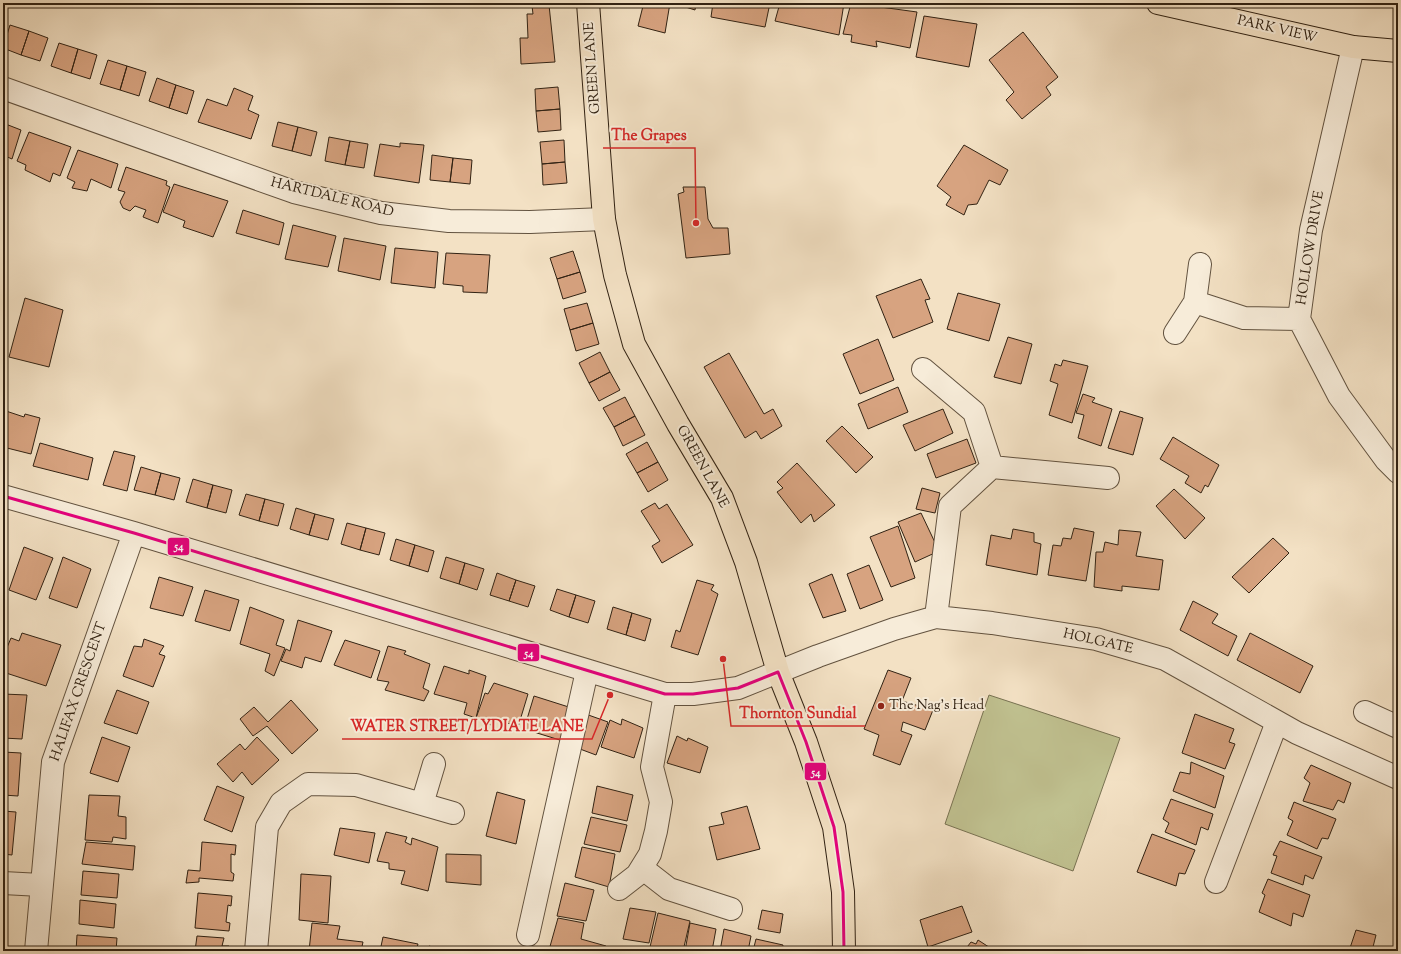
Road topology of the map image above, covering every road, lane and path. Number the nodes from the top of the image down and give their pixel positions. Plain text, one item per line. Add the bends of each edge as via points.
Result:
1 (588, 3) edge
2 (1158, 3) edge
3 (1353, 47) junction
4 (1398, 51) edge
5 (3, 88) edge
6 (604, 219) junction
7 (1200, 264) dead end
8 (1195, 302) junction
9 (1300, 319) junction
10 (1175, 333) dead end
11 (923, 369) dead end
12 (1394, 460) edge
13 (992, 467) junction
14 (1108, 478) dead end
15 (3, 496) edge
16 (134, 533) junction
17 (936, 617) junction
18 (587, 671) junction
19 (778, 672) junction
20 (665, 694) junction
21 (1365, 712) dead end
22 (1277, 722) junction
23 (1398, 727) edge
24 (434, 764) dead end
25 (1398, 778) edge
26 (422, 804) junction
27 (453, 813) dead end
28 (642, 868) junction
29 (1216, 882) dead end
30 (3, 883) edge
31 (41, 886) junction
32 (619, 889) dead end
33 (731, 909) dead end
34 (528, 935) dead end
35 (36, 951) edge
36 (256, 951) edge
37 (844, 951) edge

1 - 6 main road, GREEN LANE
2 - 3 main road, PARK VIEW
3 - 4 main road, PARK VIEW
3 - 9 street, HOLLOW DRIVE via 1311,230
5 - 6 street, HARTDALE ROAD via 294,192 381,213 448,221 530,222
6 - 19 main road, GREEN LANE via 615,275 634,344 722,498 746,562
7 - 8 street
8 - 9 street via 1244,318
8 - 10 street
9 - 12 street, HOLLOW DRIVE via 1339,396
11 - 13 street via 974,412
13 - 14 street
13 - 17 street via 950,506
15 - 16 street, HOLGATE
16 - 18 street, HOLGATE
16 - 31 street, HALIFAX CRESCENT via 53,762
17 - 19 street, HOLGATE via 887,631
17 - 22 street, HOLGATE via 1096,639 1165,659
18 - 20 street, HOLGATE
18 - 34 street
19 - 20 street, HOLGATE via 738,688 693,694
19 - 37 main road, GREEN LANE via 806,742 834,827 843,892
20 - 28 street via 652,767 661,802 650,854
21 - 23 street
22 - 25 street, HOLGATE via 1362,764
22 - 29 street
24 - 26 street
26 - 27 street
26 - 36 street via 356,785 308,784 281,803 266,827
28 - 32 street
28 - 33 street via 669,890
30 - 31 street
31 - 35 street, HALIFAX CRESCENT

